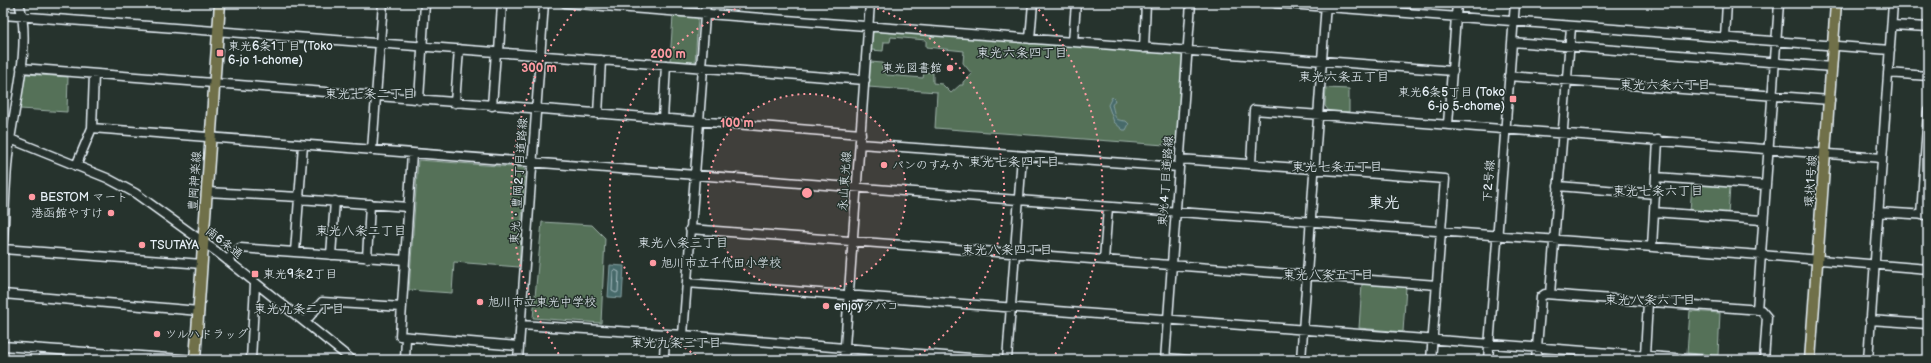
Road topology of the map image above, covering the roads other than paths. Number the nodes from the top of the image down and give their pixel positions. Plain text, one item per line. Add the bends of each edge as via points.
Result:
1 (19, 3) edge
2 (220, 3) edge
3 (383, 3) edge
4 (425, 3) edge
5 (502, 3) edge
6 (544, 3) edge
7 (565, 3) edge
8 (706, 3) edge
9 (870, 3) edge
10 (1033, 3) edge
11 (1076, 3) edge
12 (1146, 3) edge
13 (1191, 3) edge
14 (1275, 3) edge
15 (1457, 3) edge
16 (1514, 3) edge
17 (1727, 3) edge
18 (1779, 3) edge
19 (1836, 3) edge
20 (1893, 3) edge
21 (584, 4) edge
22 (613, 5) edge
23 (1326, 5) edge
24 (642, 6) edge
25 (671, 7) edge
26 (705, 14) junction
27 (3, 15) edge
28 (23, 16) junction
29 (1456, 18) junction
30 (1513, 22) junction
31 (1892, 25) junction
32 (868, 27) junction
33 (1570, 27) junction
34 (1928, 27) edge
35 (218, 32) junction
36 (1725, 38) junction
37 (1030, 39) junction
38 (1074, 42) junction
39 (1512, 42) junction
40 (1776, 42) junction
41 (380, 43) junction
42 (423, 46) junction
43 (1833, 46) junction
44 (1144, 48) junction
45 (1569, 48) junction
46 (460, 49) junction
47 (1890, 50) junction
48 (1188, 51) junction
49 (498, 52) junction
50 (540, 56) junction
51 (601, 60) junction
52 (1323, 61) junction
53 (1775, 63) junction
54 (666, 65) junction
55 (1832, 67) junction
56 (21, 68) junction
57 (702, 68) junction
58 (1453, 71) junction
59 (1888, 73) junction
60 (94, 74) junction
61 (1509, 76) junction
62 (1928, 76) edge
63 (865, 80) junction
64 (1566, 80) junction
65 (214, 84) junction
66 (1773, 96) junction
67 (376, 97) junction
68 (419, 100) junction
69 (1830, 100) junction
70 (455, 103) junction
71 (492, 106) junction
72 (536, 109) junction
73 (1928, 112) edge
74 (598, 114) junction
75 (1318, 115) junction
76 (663, 119) junction
77 (699, 122) junction
78 (1448, 124) junction
79 (92, 128) junction
80 (1505, 129) junction
81 (1563, 133) junction
82 (861, 134) junction
83 (6, 138) edge
84 (211, 138) junction
85 (1658, 140) junction
86 (860, 144) junction
87 (302, 145) junction
88 (1768, 148) junction
89 (372, 150) junction
90 (412, 153) junction
91 (1825, 153) junction
92 (1022, 156) junction
93 (1882, 158) junction
94 (1180, 159) junction
95 (532, 163) junction
96 (1250, 164) junction
97 (76, 166) junction
98 (1179, 168) junction
99 (1315, 169) junction
100 (695, 174) junction
101 (1656, 177) junction
102 (1765, 185) junction
103 (1558, 186) junction
104 (856, 187) junction
105 (207, 192) junction
106 (1655, 194) junction
107 (299, 198) junction
108 (4, 199) edge
109 (1018, 200) junction
110 (335, 201) junction
111 (370, 204) junction
112 (408, 207) junction
113 (1108, 207) junction
114 (1175, 212) junction
115 (1654, 212) junction
116 (1878, 212) junction
117 (1924, 215) edge
118 (1762, 220) junction
119 (1310, 222) junction
120 (690, 229) junction
121 (1440, 232) junction
122 (1497, 236) junction
123 (1553, 240) junction
124 (3, 241) edge
125 (203, 242) junction
126 (852, 242) junction
127 (1652, 247) junction
128 (3, 249) edge
129 (295, 252) junction
130 (1015, 253) junction
131 (331, 255) junction
132 (1761, 255) junction
133 (367, 258) junction
134 (227, 260) junction
135 (405, 260) junction
136 (1104, 260) junction
137 (1818, 261) junction
138 (202, 264) junction
139 (1172, 265) junction
140 (1874, 265) junction
141 (1928, 269) edge
142 (1307, 275) junction
143 (687, 283) junction
144 (256, 284) junction
145 (1437, 285) junction
146 (3, 294) edge
147 (1550, 294) junction
148 (849, 295) junction
149 (1648, 302) junction
150 (402, 307) junction
151 (1011, 307) junction
152 (1757, 310) junction
153 (199, 311) junction
154 (1168, 320) junction
155 (1870, 320) junction
156 (305, 322) junction
157 (520, 324) junction
158 (1928, 324) edge
159 (1303, 330) junction
160 (665, 334) junction
161 (683, 335) junction
162 (406, 337) junction
163 (1433, 339) junction
164 (1489, 344) junction
165 (3, 346) edge
166 (519, 346) junction
167 (35, 348) junction
168 (1537, 348) junction
169 (845, 349) junction
170 (69, 350) junction
171 (101, 356) edge
172 (1645, 356) junction
173 (1165, 359) edge
174 (1678, 359) edge
175 (34, 360) edge
176 (68, 360) edge
177 (195, 360) edge
178 (251, 360) edge
179 (352, 360) edge
180 (405, 360) edge
181 (518, 360) edge
182 (664, 360) edge
183 (844, 360) edge
184 (995, 360) edge
185 (1007, 360) edge
186 (1190, 360) edge
187 (1301, 360) edge
188 (1431, 360) edge
189 (1488, 360) edge
190 (1536, 360) edge
191 (1702, 360) edge
192 (1764, 360) edge
193 (1810, 360) edge
194 (1868, 360) edge

1 - 28 street
2 - 35 main road, 豊岡神楽線
3 - 41 street
4 - 42 street
5 - 49 street
6 - 50 street, 東光・豊岡2丁目道路線
7 - 21 street
8 - 26 street
9 - 32 street, 永山東光線
10 - 37 street
11 - 38 street
12 - 44 street
13 - 48 street, 東光4丁目道路線
14 - 23 street
15 - 29 street
16 - 30 street, 下2号線
17 - 36 street
18 - 40 street
19 - 43 main road, 環状1号線
20 - 31 street
21 - 22 street
22 - 24 street
23 - 29 street
23 - 52 street
24 - 25 street
25 - 26 street
26 - 32 street
26 - 57 street
27 - 28 street
28 - 35 street
28 - 56 street
29 - 30 street
29 - 58 street
30 - 33 street
30 - 39 street, 下2号線
31 - 34 street
31 - 47 street
32 - 37 street
32 - 63 street, 永山東光線
33 - 36 street
33 - 45 street
35 - 41 street
35 - 65 main road, 豊岡神楽線
36 - 40 street
37 - 38 street
38 - 44 street
39 - 45 street
39 - 61 street, 下2号線
40 - 43 street
40 - 53 street
41 - 42 street
41 - 67 street
42 - 46 street
42 - 68 street
43 - 47 street
43 - 55 main road, 環状1号線
44 - 48 street
45 - 53 street
45 - 64 street
46 - 49 street
46 - 70 street
47 - 59 street
48 - 52 street
48 - 94 street, 東光4丁目道路線
49 - 50 street
49 - 71 street
50 - 51 street
50 - 72 street, 東光・豊岡2丁目道路線
51 - 54 street
51 - 74 street
52 - 58 street
52 - 75 street
53 - 55 street
53 - 66 street
54 - 57 street
54 - 76 street
55 - 69 main road, 環状1号線
56 - 60 street
56 - 83 street
57 - 63 street
57 - 77 street
58 - 78 street
59 - 62 street
59 - 93 street
60 - 65 street
60 - 79 street
61 - 64 street
61 - 80 street, 下2号線
63 - 82 street, 永山東光線
64 - 66 street
64 - 81 street
65 - 67 street
65 - 84 main road, 豊岡神楽線
66 - 69 street
66 - 88 street
67 - 68 street
67 - 89 street
68 - 70 street
69 - 91 main road, 環状1号線
70 - 71 street
71 - 72 street
72 - 74 street
72 - 95 street, 東光・豊岡2丁目道路線
73 - 117 street
74 - 76 street
75 - 78 street
75 - 96 street via 1254,110
75 - 99 street
76 - 77 street
77 - 82 street
77 - 100 street
78 - 80 street
79 - 84 street
79 - 97 street
80 - 81 street
80 - 122 street, 下2号線
81 - 85 street
81 - 103 street
82 - 86 street, 永山東光線
83 - 97 street, 南6条通
83 - 108 street
84 - 87 street
84 - 105 main road, 豊岡神楽線
85 - 88 street
85 - 101 street
86 - 92 street
86 - 104 street, 永山東光線
87 - 89 street
87 - 107 street
88 - 91 street
88 - 102 street
89 - 90 street
90 - 95 street
90 - 112 street
91 - 93 street
91 - 137 main road, 環状1号線
92 - 98 street
92 - 109 street
93 - 116 street
94 - 96 street
94 - 98 street, 東光4丁目道路線
95 - 100 street
95 - 157 street, 東光・豊岡2丁目道路線
96 - 99 street
97 - 125 street, 南6条通 via 135,193
98 - 114 street, 東光4丁目道路線
99 - 119 street
99 - 121 street via 1445,179
100 - 104 street
100 - 120 street
101 - 102 street
101 - 106 street
102 - 118 street
103 - 106 street
103 - 123 street
104 - 109 street
104 - 126 street, 永山東光線
105 - 107 street
105 - 125 main road, 豊岡神楽線
106 - 115 street
107 - 110 street
107 - 129 street
108 - 124 street
109 - 113 street
109 - 130 street
110 - 111 street
110 - 131 street
111 - 112 street
111 - 133 street
112 - 135 street
113 - 114 street
113 - 136 street
114 - 119 street
114 - 139 street, 東光4丁目道路線
115 - 118 street
115 - 127 street
116 - 117 street
116 - 140 street
118 - 132 street
119 - 121 street
119 - 142 street
120 - 126 street
120 - 143 street
121 - 122 street
121 - 145 street
122 - 123 street
122 - 164 street, 下2号線
123 - 127 street
123 - 147 street
125 - 134 street, 南6条通
125 - 138 main road, 豊岡神楽線
126 - 130 street
126 - 148 street, 永山東光線
127 - 132 street
128 - 138 street
129 - 131 street
129 - 134 street via 240,248
130 - 136 street
130 - 151 street
131 - 133 street
132 - 137 street
132 - 152 street
133 - 135 street
134 - 144 street, 南6条通
135 - 150 street
136 - 139 street
137 - 140 street
137 - 193 main road, 環状1号線
138 - 153 main road, 豊岡神楽線
139 - 142 street
139 - 154 street, 東光4丁目道路線
140 - 141 street
140 - 155 street
142 - 145 street
142 - 159 street
143 - 148 street
143 - 161 street
144 - 156 street, 南6条通
144 - 178 street
145 - 163 street
146 - 153 street
147 - 149 street
147 - 168 street via 1541,297
148 - 151 street
148 - 169 street, 永山東光線
149 - 152 street
149 - 172 street
150 - 156 street via 322,302
150 - 162 street via 400,336
151 - 154 street
151 - 185 street
152 - 192 street via 1761,310 1767,317
153 - 177 main road, 豊岡神楽線
154 - 159 street
154 - 173 street, 東光4丁目道路線
155 - 158 street
155 - 194 street
156 - 179 street, 南6条通
157 - 160 street
157 - 166 street, 東光・豊岡2丁目道路線
159 - 163 street
159 - 187 street
160 - 161 street
160 - 182 street
161 - 169 street
162 - 166 street
162 - 180 street
163 - 164 street
163 - 188 street
164 - 168 street
164 - 189 street, 下2号線
165 - 167 street
166 - 181 street, 東光・豊岡2丁目道路線
167 - 170 street
167 - 175 street
168 - 172 street
168 - 190 street
169 - 183 street, 永山東光線
169 - 184 street
170 - 171 street
170 - 176 street
171 - 177 street
172 - 174 street
173 - 186 street
174 - 191 street

